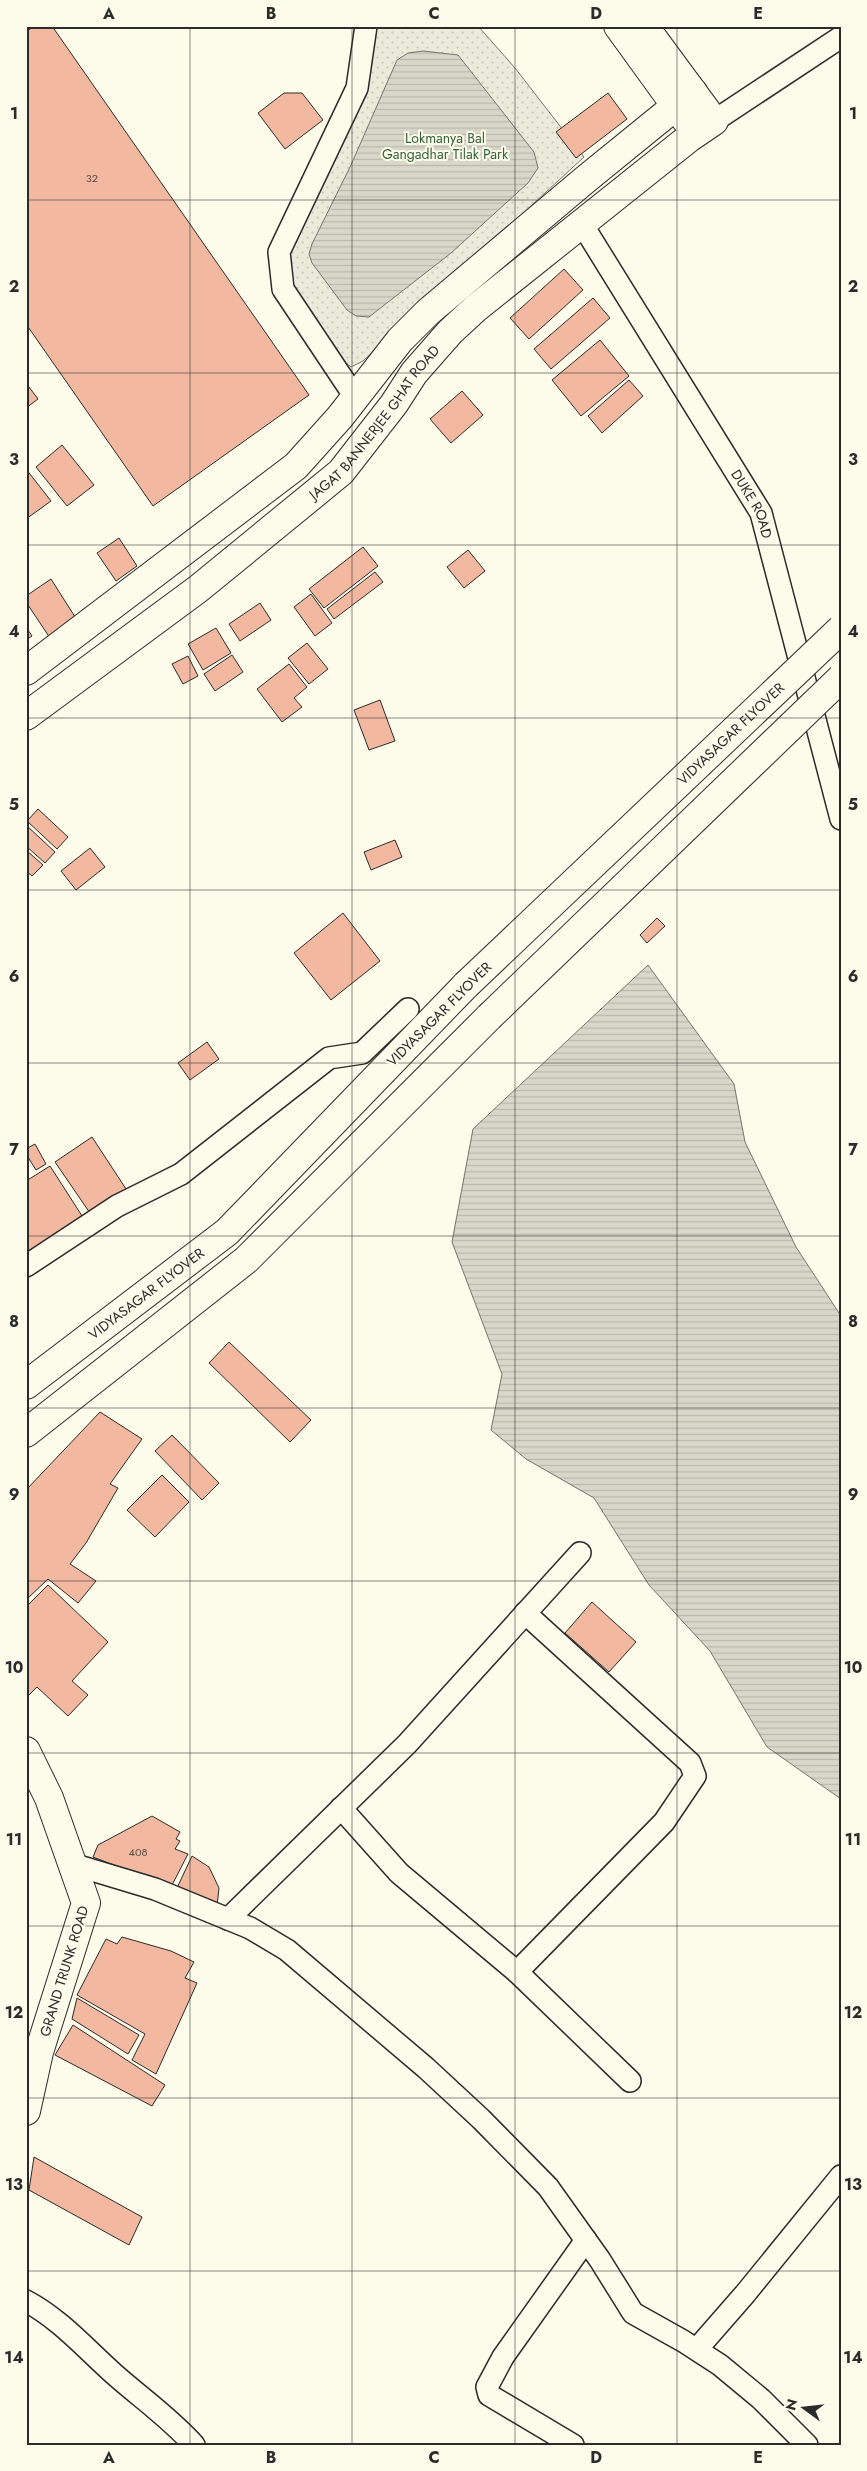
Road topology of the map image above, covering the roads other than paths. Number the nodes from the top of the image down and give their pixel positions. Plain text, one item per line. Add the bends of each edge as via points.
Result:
1 (366, 26) edge
2 (618, 26) edge
3 (644, 26) edge
4 (841, 37) edge
5 (684, 98) junction
6 (705, 127) junction
7 (582, 224) junction
8 (355, 397) junction
9 (841, 629) edge
10 (26, 671) edge
11 (841, 678) edge
12 (26, 716) edge
13 (841, 819) edge
14 (408, 1010) dead end
15 (26, 1266) edge
16 (26, 1385) edge
17 (26, 1433) edge
18 (580, 1553) dead end
19 (525, 1613) junction
20 (26, 1751) edge
21 (341, 1808) junction
22 (72, 1864) junction
23 (228, 1919) junction
24 (517, 1972) junction
25 (630, 2081) dead end
26 (26, 2111) edge
27 (841, 2176) edge
28 (586, 2240) junction
29 (26, 2301) edge
30 (696, 2349) junction
31 (798, 2442) edge
32 (194, 2445) edge
33 (574, 2445) edge

1 - 8 street via 357,88 279,252 284,289
2 - 5 main road
3 - 5 main road
4 - 6 street
5 - 6 main road
5 - 8 main road, JAGAT BANNERJEE GHAT ROAD via 428,312 400,340
6 - 7 main road, JAGAT BANNERJEE GHAT ROAD
7 - 12 main road, JAGAT BANNERJEE GHAT ROAD via 450,332 414,373 341,472 198,590
7 - 13 street, DUKE ROAD via 761,513
8 - 10 main road, JAGAT BANNERJEE GHAT ROAD via 296,466
9 - 16 main road, VIDYASAGAR FLYOVER, bridge via 466,985 227,1232
11 - 17 main road, bridge via 496,1010 246,1260
14 - 15 street via 362,1053 329,1058 181,1174 117,1206
18 - 19 street
19 - 21 street via 407,1744
19 - 24 street via 690,1763 695,1776 664,1822
20 - 22 main road, GRAND TRUNK ROAD via 49,1798
21 - 23 street
21 - 24 street via 399,1873
22 - 23 street via 155,1889
22 - 26 main road, GRAND TRUNK ROAD via 86,1903 39,2052
23 - 28 street via 287,1950 426,2068 548,2187
24 - 25 street
27 - 30 street
28 - 30 street via 633,2314
28 - 33 street via 503,2356 487,2387 489,2395
29 - 32 street via 58,2322 175,2424
30 - 31 street via 761,2399

